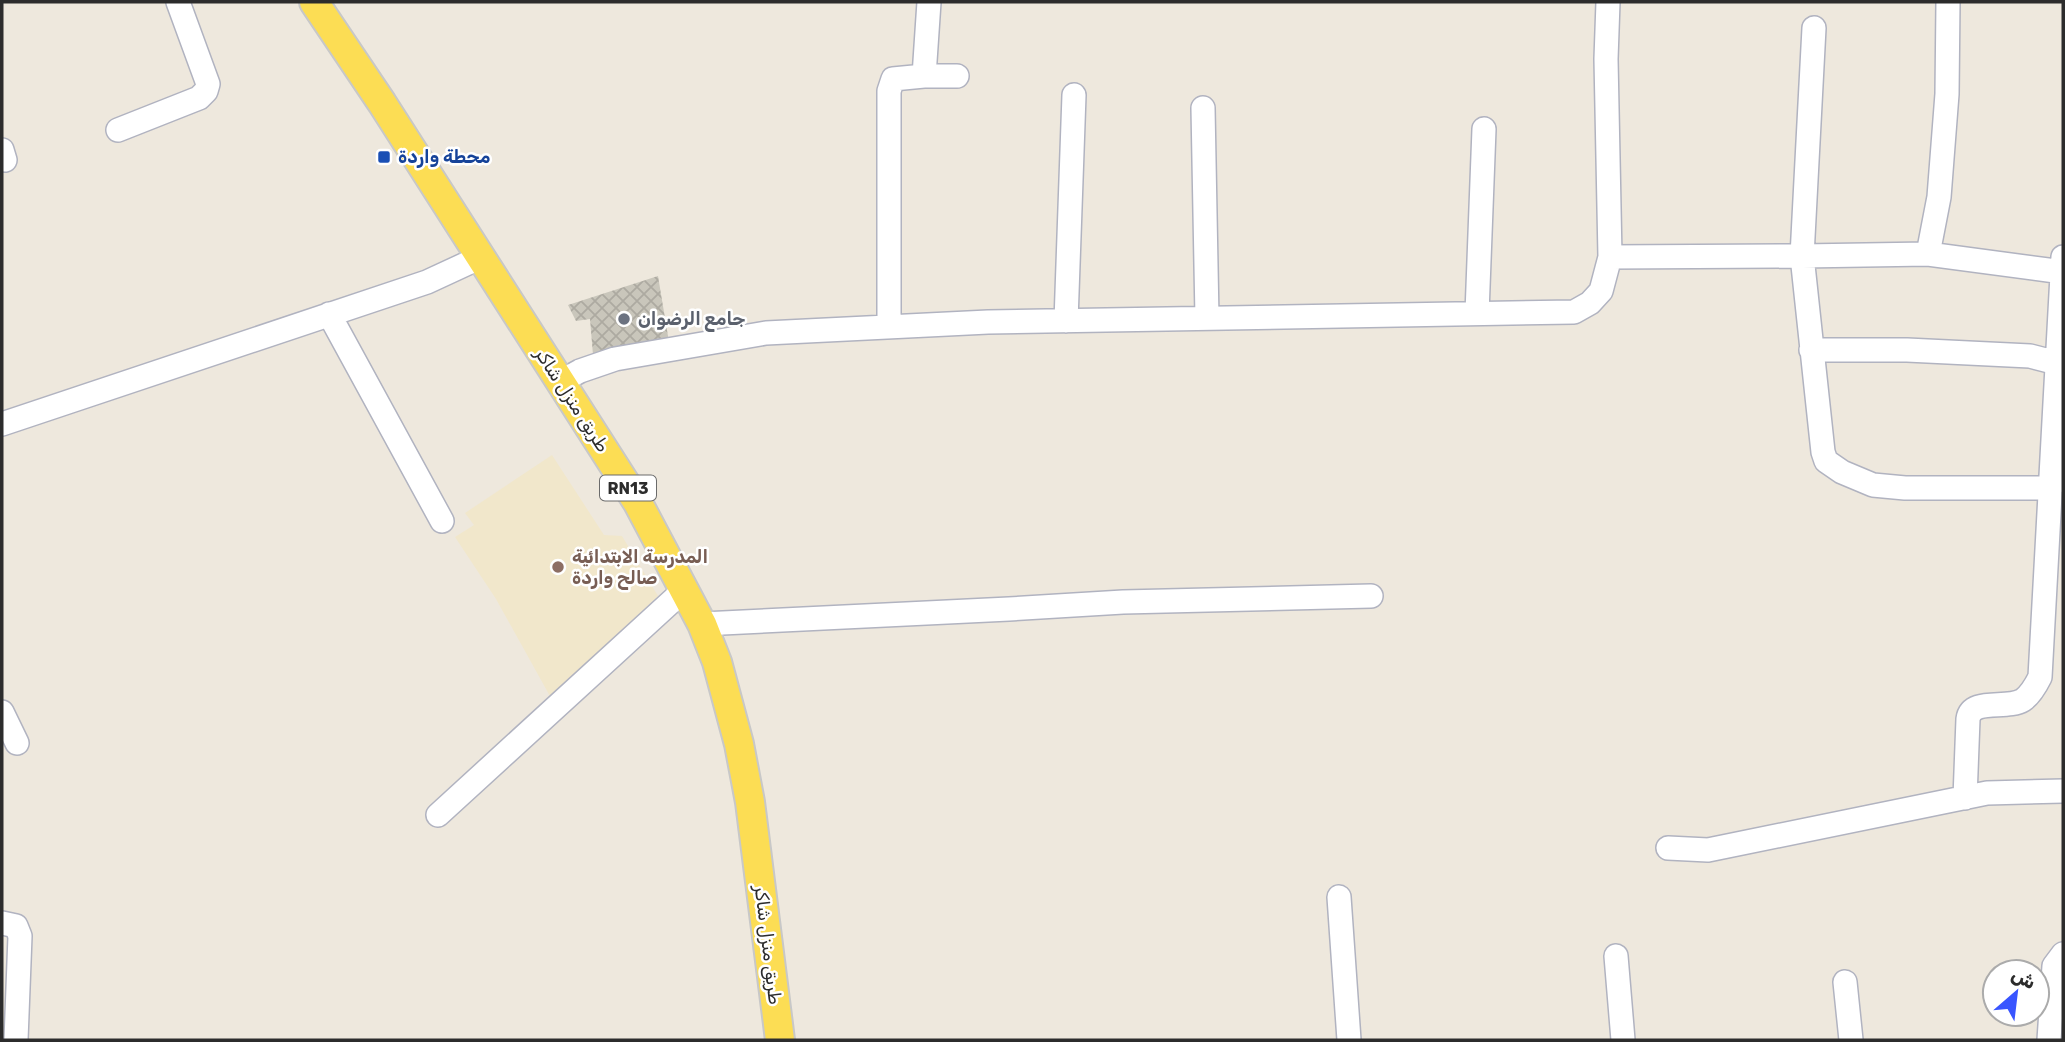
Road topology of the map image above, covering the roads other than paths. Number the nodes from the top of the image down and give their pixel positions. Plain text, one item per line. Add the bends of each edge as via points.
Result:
1 (178, 2) edge
2 (314, 2) edge
3 (929, 2) edge
4 (1608, 2) edge
5 (1948, 2) edge
6 (1814, 28) dead end
7 (925, 76) junction
8 (957, 76) dead end
9 (1074, 95) dead end
10 (1203, 108) dead end
11 (1484, 129) dead end
12 (118, 131) dead end
13 (1928, 254) junction
14 (1802, 256) junction
15 (481, 257) junction
16 (1610, 257) junction
17 (2063, 267) edge
18 (1477, 313) junction
19 (329, 314) junction
20 (1207, 318) junction
21 (1066, 321) junction
22 (890, 326) junction
23 (1811, 350) junction
24 (2057, 363) junction
25 (560, 382) junction
26 (2, 424) edge
27 (2051, 488) junction
28 (442, 521) dead end
29 (684, 590) junction
30 (1371, 596) dead end
31 (702, 624) junction
32 (2, 712) edge
33 (17, 743) dead end
34 (2063, 791) edge
35 (1965, 798) junction
36 (438, 815) dead end
37 (1668, 848) dead end
38 (1339, 897) dead end
39 (2, 923) edge
40 (2063, 954) edge
41 (1616, 956) dead end
42 (1845, 982) dead end
43 (16, 1040) edge
44 (780, 1040) edge
45 (1349, 1040) edge
46 (1623, 1040) edge
47 (1851, 1040) edge
48 (2049, 1040) edge

1 - 12 street via 208,84 206,91
2 - 15 main road, طريق منزل شاكر / RN13
3 - 7 street
4 - 16 street
5 - 13 street via 1939,197
6 - 14 street
7 - 8 street
7 - 22 street via 897,77 889,91
9 - 21 street
10 - 20 street
11 - 18 street
13 - 14 street
13 - 17 street
14 - 16 street
14 - 23 street
15 - 19 street via 427,282
15 - 25 main road, طريق منزل شاكر / RN13
16 - 18 street via 1601,290 1574,312
17 - 24 street
18 - 20 street
19 - 26 street
19 - 28 street
20 - 21 street
21 - 22 street
22 - 25 street via 766,333 646,353 615,359
23 - 24 street via 2030,356
23 - 27 street via 1823,452 1826,461 1842,472 1873,485 1905,488
24 - 27 street
25 - 29 main road, طريق منزل شاكر / RN13 via 638,503
27 - 35 street via 2040,677 2022,701 1977,706 1970,711
29 - 31 main road, طريق منزل شاكر / RN13
29 - 36 street
30 - 31 street via 1123,602
31 - 44 main road, طريق منزل شاكر / RN13 via 739,744
32 - 33 street
34 - 35 street
35 - 37 street via 1708,850
38 - 45 street
39 - 43 street via 16,926 20,936
40 - 48 street via 2053,966
41 - 46 street
42 - 47 street

